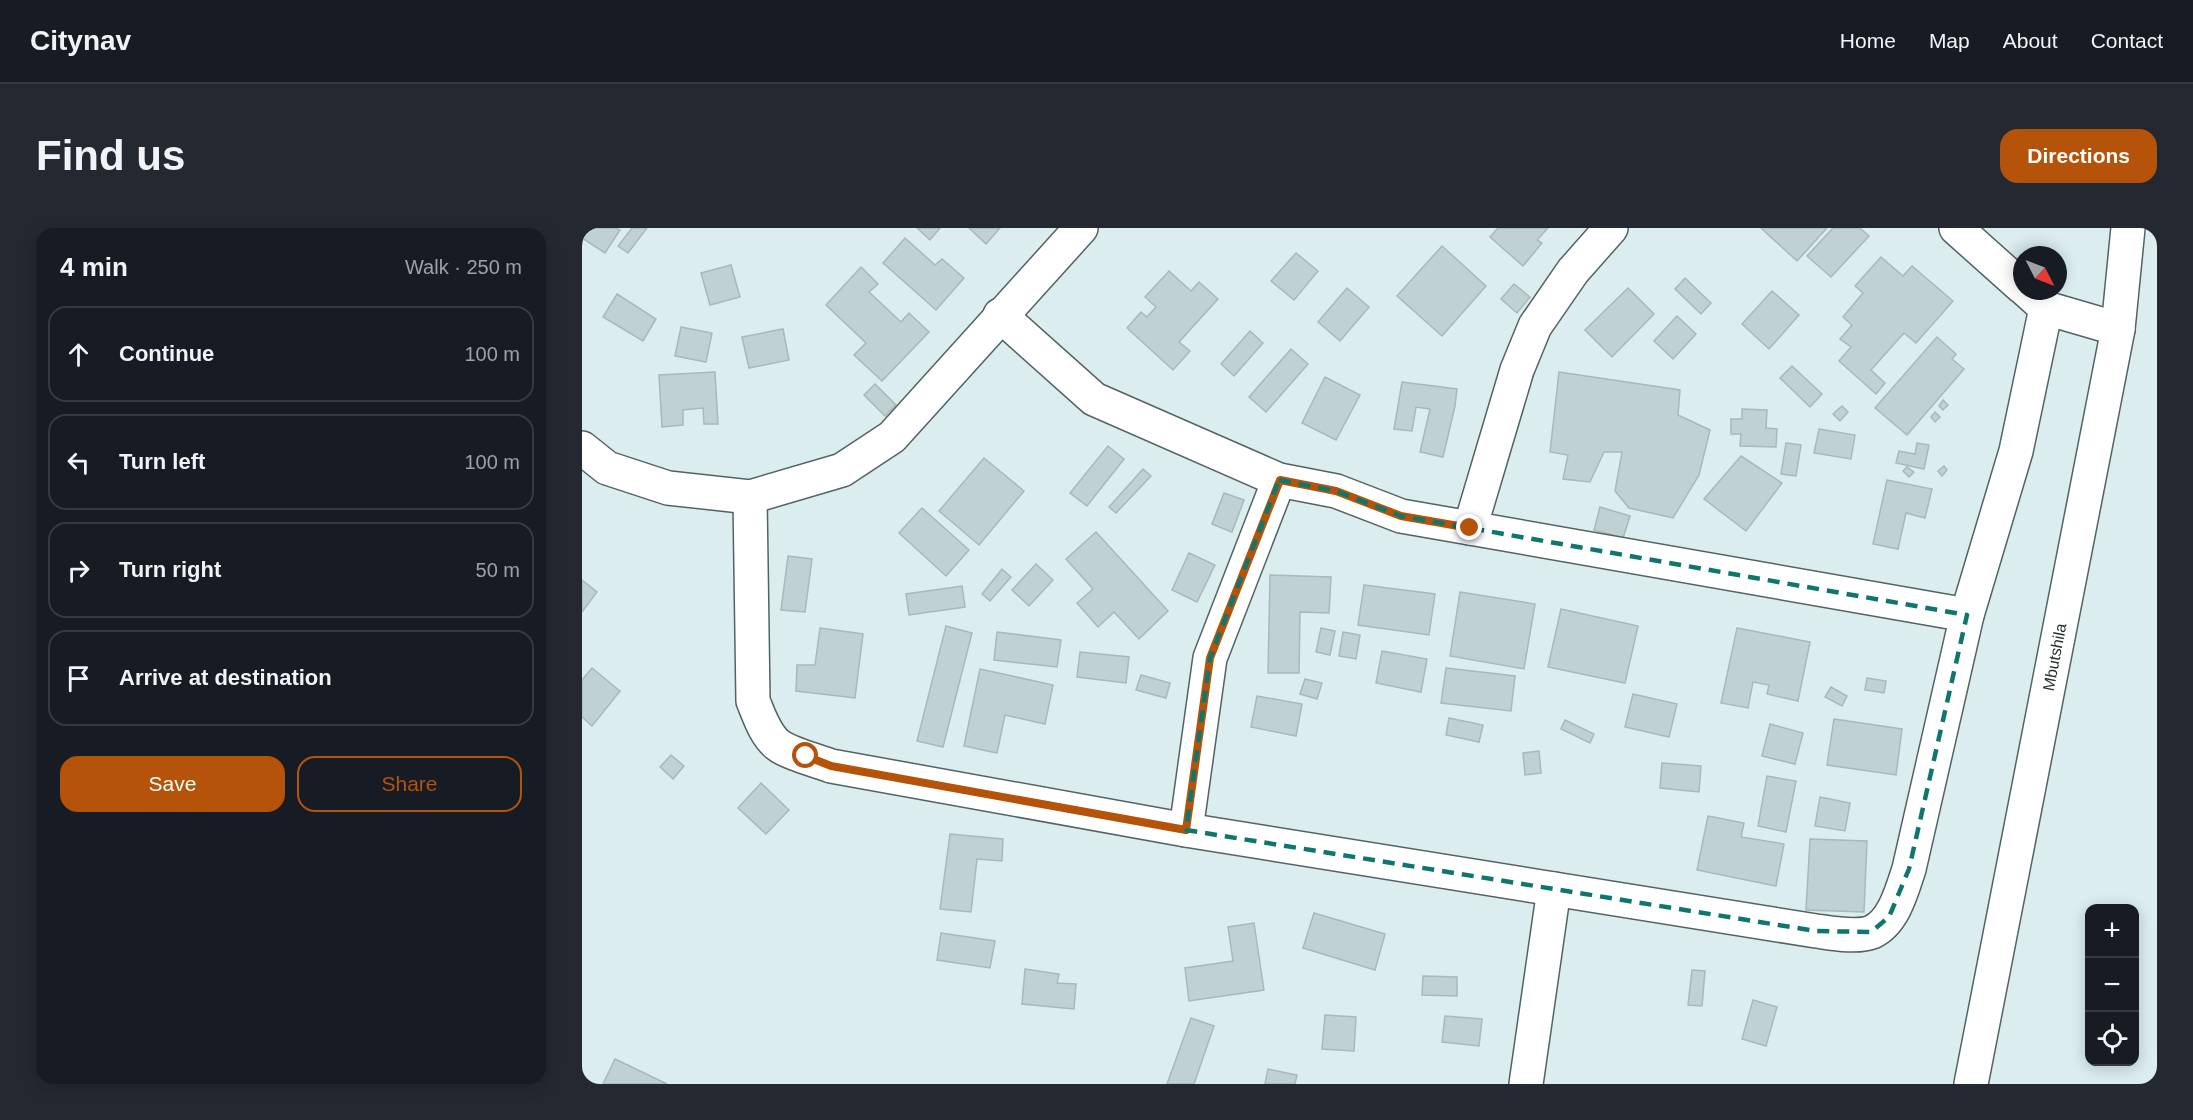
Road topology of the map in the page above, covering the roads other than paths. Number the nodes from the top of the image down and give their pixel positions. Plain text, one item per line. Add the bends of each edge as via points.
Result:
1 (1081, 228) edge
2 (1611, 228) edge
3 (1956, 228) edge
4 (2128, 228) edge
5 (2013, 278) edge
6 (2037, 300) edge
7 (2040, 300) edge
8 (1000, 315) junction
9 (2118, 329) junction
10 (582, 448) edge
11 (1280, 480) junction
12 (750, 497) junction
13 (1470, 528) junction
14 (1967, 615) junction
15 (1186, 830) junction
16 (1554, 889) junction
17 (1526, 1084) edge
18 (1971, 1084) edge

1 - 8 street
2 - 13 street via 1535,326 1517,370
3 - 5 street
4 - 9 street, Mbutshila
6 - 14 street via 2016,451
7 - 9 street
8 - 11 street via 1094,399
8 - 12 street via 892,436 842,470
9 - 18 street, Mbutshila
10 - 12 street via 607,468 668,488
11 - 13 street via 1336,491 1401,516
11 - 15 street via 1210,658
12 - 15 street via 753,701 763,725 778,745 831,766
13 - 14 street
14 - 16 street via 1901,893 1889,917 1871,932 1816,932
15 - 16 street
16 - 17 street

